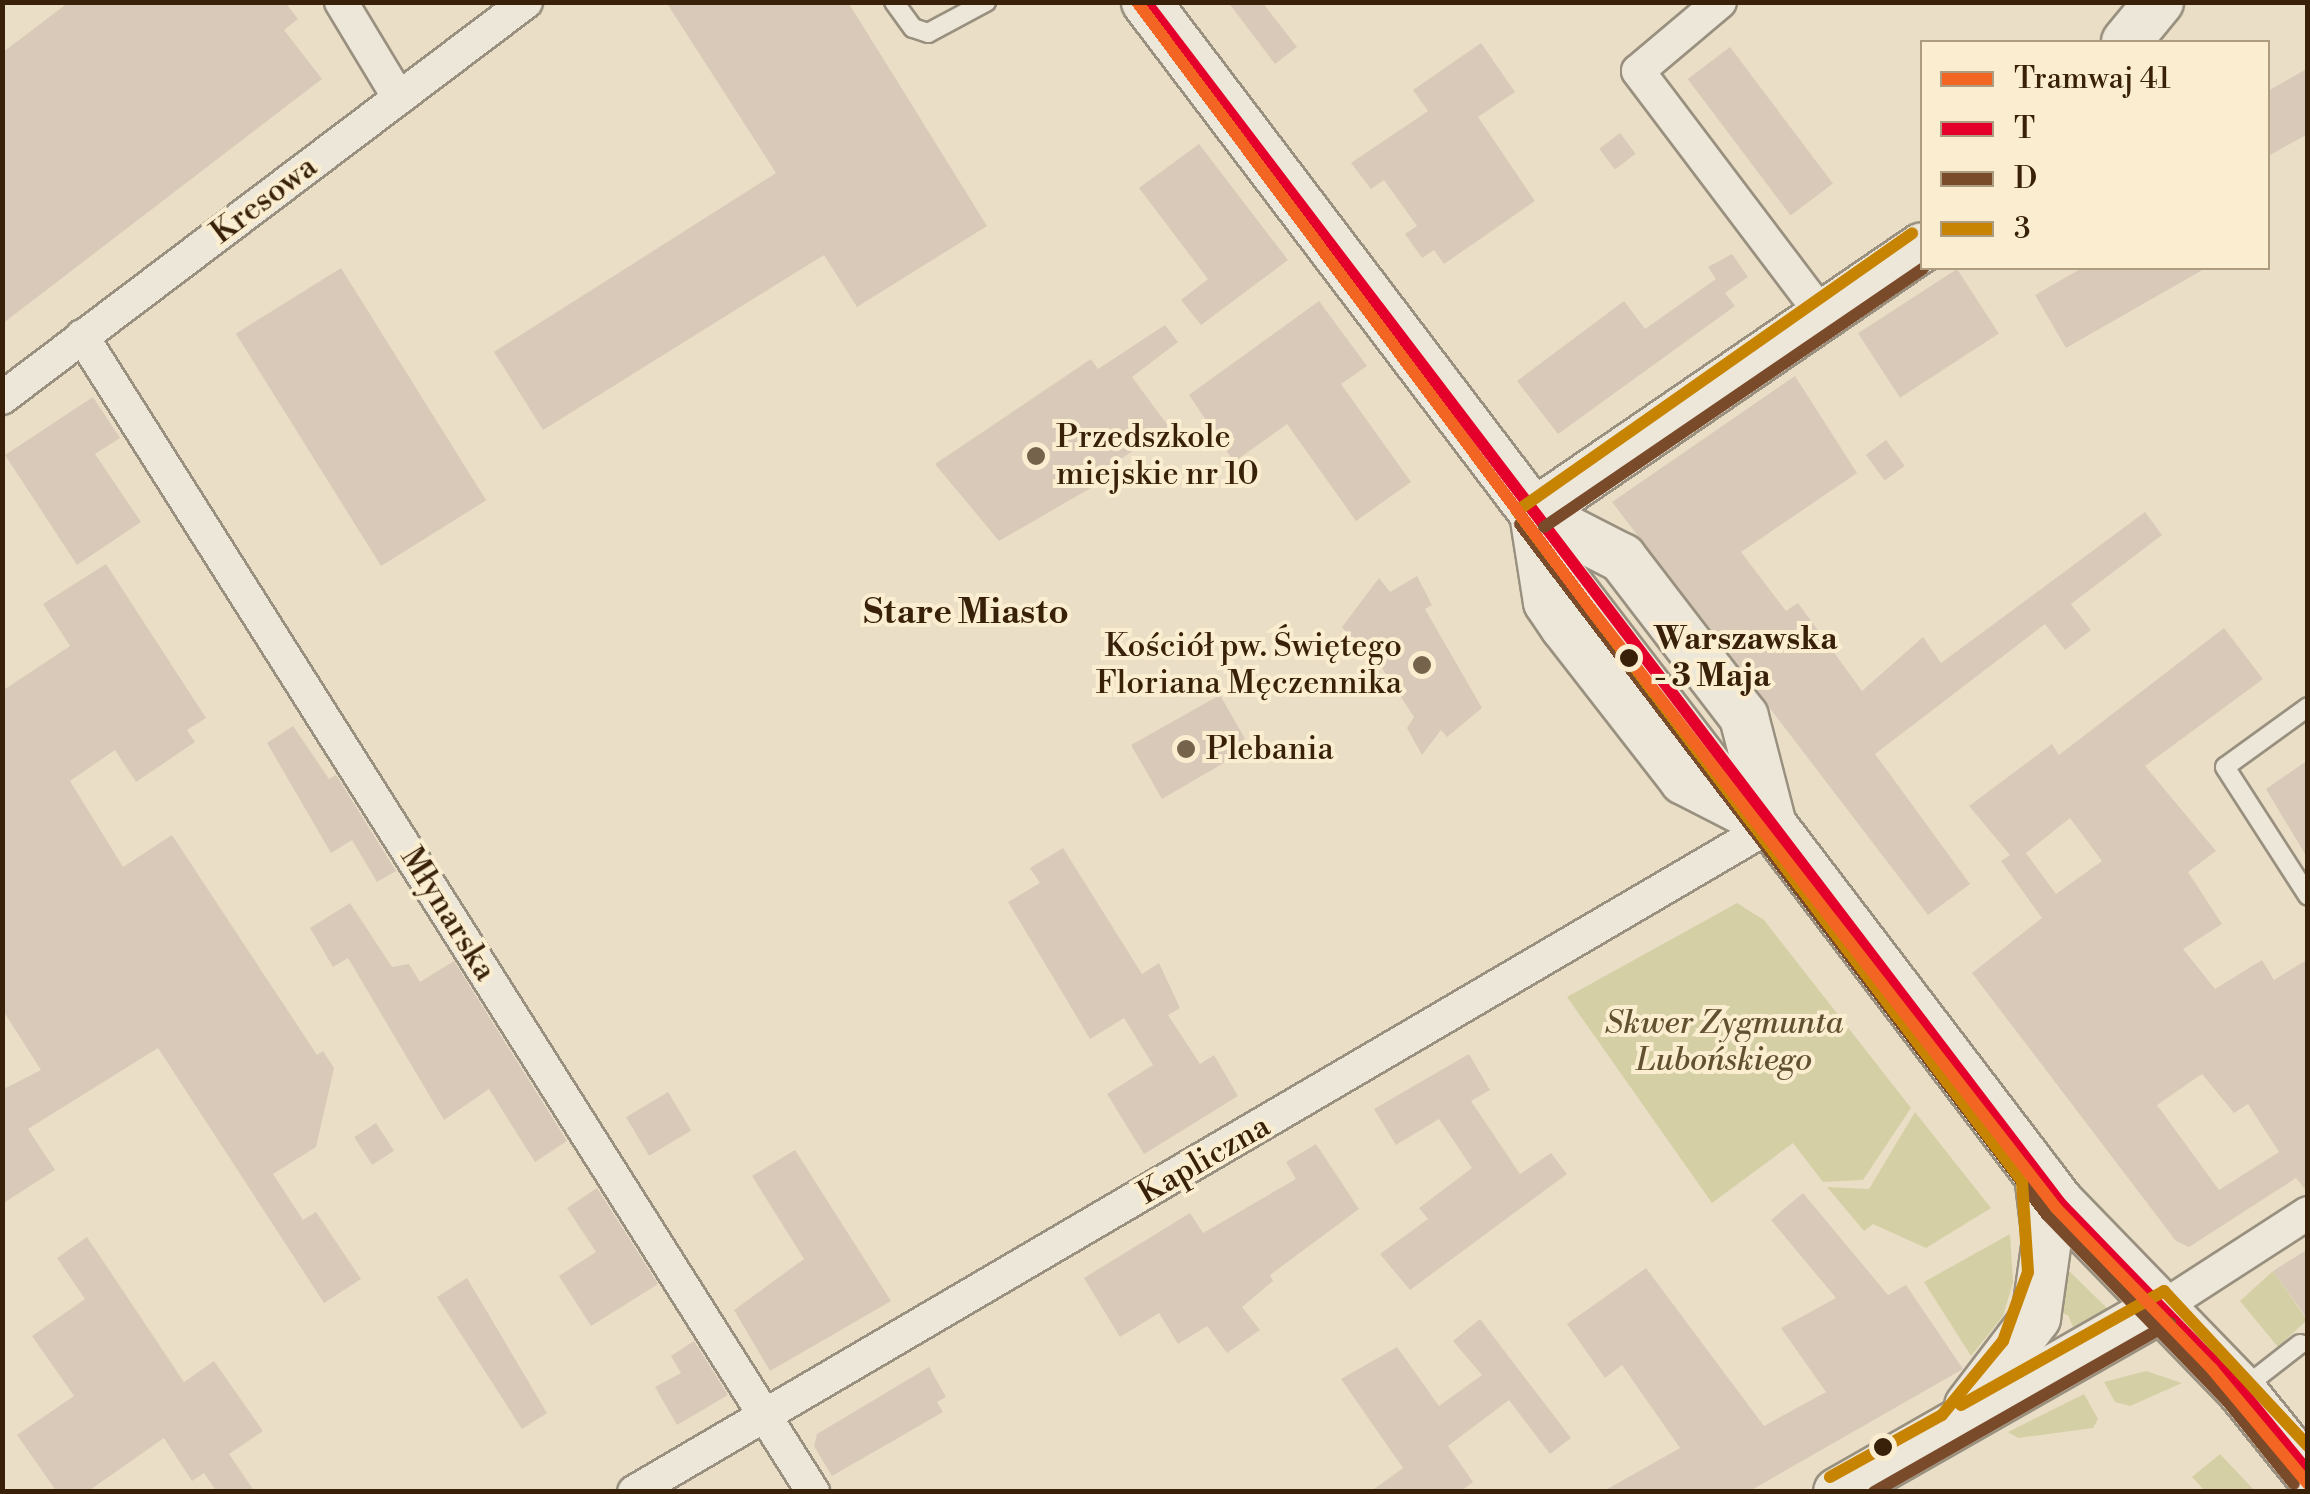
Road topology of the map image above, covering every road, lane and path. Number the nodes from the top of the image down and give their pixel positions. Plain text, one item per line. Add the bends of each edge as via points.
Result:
1 (342, 2) edge
2 (526, 2) edge
3 (894, 2) edge
4 (1146, 2) edge
5 (1720, 2) edge
6 (2159, 2) edge
7 (986, 3) edge
8 (2128, 40) edge
9 (400, 98) junction
10 (1920, 248) edge
11 (1822, 314) junction
12 (82, 336) junction
13 (2, 398) edge
14 (1534, 513) junction
15 (2308, 707) edge
16 (1772, 825) junction
17 (2308, 896) edge
18 (2039, 1175) junction
19 (2308, 1213) edge
20 (2162, 1308) junction
21 (2300, 1344) dead end
22 (2241, 1390) junction
23 (764, 1416) junction
24 (1953, 1429) junction
25 (2308, 1473) edge
26 (634, 1492) edge
27 (813, 1492) edge
28 (1838, 1492) edge

1 - 9 street
2 - 9 street, Kresowa
3 - 7 lane via 914,28 928,33
4 - 14 street
5 - 11 street via 1638,71
6 - 8 street
9 - 12 street, Kresowa
10 - 11 street
11 - 14 street
12 - 13 street, Kresowa
12 - 23 street, Młynarska
14 - 16 street via 1622,558 1744,717
14 - 16 street via 1548,602 1565,627 1684,780
15 - 17 lane via 2225,767
16 - 18 street
16 - 23 street, Kapliczna
18 - 20 street
18 - 24 street via 2047,1240 2036,1318
19 - 20 street
20 - 22 street
20 - 24 street
21 - 22 lane
22 - 25 street
23 - 26 street, Kapliczna
23 - 27 street, Młynarska
24 - 28 street

